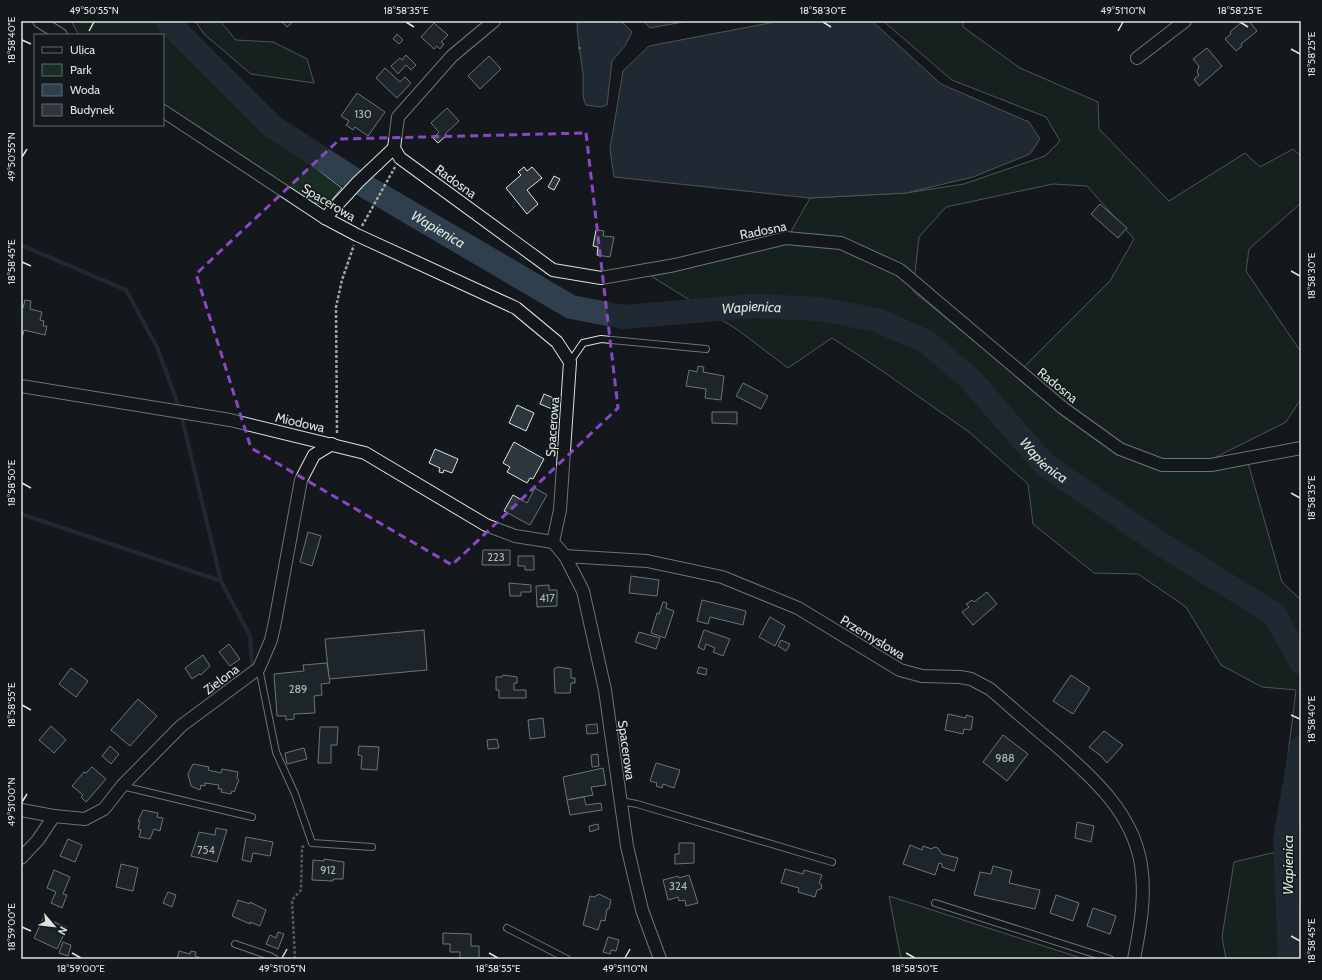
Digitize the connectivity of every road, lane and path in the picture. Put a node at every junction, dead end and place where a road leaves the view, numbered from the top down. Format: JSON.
{"nodes":[{"id":1,"x":39,"y":21,"type":"edge"},
{"id":2,"x":494,"y":21,"type":"edge"},
{"id":3,"x":1186,"y":21,"type":"edge"},
{"id":4,"x":59,"y":34,"type":"edge"},
{"id":5,"x":578,"y":48,"type":"dead end"},
{"id":6,"x":583,"y":48,"type":"dead end"},
{"id":7,"x":1137,"y":58,"type":"dead end"},
{"id":8,"x":164,"y":112,"type":"edge"},
{"id":9,"x":394,"y":148,"type":"junction"},
{"id":10,"x":389,"y":177,"type":"dead end"},
{"id":11,"x":325,"y":218,"type":"junction"},
{"id":12,"x":357,"y":235,"type":"junction"},
{"id":13,"x":706,"y":349,"type":"dead end"},
{"id":14,"x":570,"y":362,"type":"junction"},
{"id":15,"x":21,"y":386,"type":"edge"},
{"id":16,"x":332,"y":445,"type":"junction"},
{"id":17,"x":1301,"y":448,"type":"edge"},
{"id":18,"x":553,"y":542,"type":"junction"},
{"id":19,"x":565,"y":556,"type":"junction"},
{"id":20,"x":259,"y":668,"type":"junction"},
{"id":21,"x":122,"y":786,"type":"junction"},
{"id":22,"x":620,"y":801,"type":"junction"},
{"id":23,"x":21,"y":810,"type":"edge"},
{"id":24,"x":54,"y":816,"type":"junction"},
{"id":25,"x":252,"y":817,"type":"dead end"},
{"id":26,"x":312,"y":843,"type":"junction"},
{"id":27,"x":372,"y":847,"type":"dead end"},
{"id":28,"x":21,"y":858,"type":"edge"},
{"id":29,"x":832,"y":862,"type":"dead end"},
{"id":30,"x":935,"y":903,"type":"dead end"},
{"id":31,"x":507,"y":928,"type":"dead end"},
{"id":32,"x":235,"y":944,"type":"dead end"},
{"id":33,"x":274,"y":959,"type":"edge"},
{"id":34,"x":295,"y":959,"type":"edge"},
{"id":35,"x":567,"y":959,"type":"edge"},
{"id":36,"x":660,"y":959,"type":"edge"},
{"id":37,"x":1110,"y":959,"type":"edge"},
{"id":38,"x":1134,"y":959,"type":"edge"}],
"edges":[{"from":1,"to":4,"type":"street"},
{"from":2,"to":9,"type":"street"},
{"from":3,"to":7,"type":"street"},
{"from":5,"to":6,"type":"path"},
{"from":8,"to":11,"type":"street","name":"Spacerowa"},
{"from":9,"to":11,"type":"street"},
{"from":9,"to":17,"type":"street","name":"Radosna"},
{"from":10,"to":12,"type":"path"},
{"from":11,"to":12,"type":"street","name":"Spacerowa"},
{"from":12,"to":14,"type":"street","name":"Spacerowa"},
{"from":12,"to":16,"type":"path"},
{"from":13,"to":14,"type":"lane"},
{"from":14,"to":18,"type":"street","name":"Spacerowa"},
{"from":15,"to":16,"type":"street","name":"Miodowa"},
{"from":16,"to":18,"type":"street","name":"Miodowa"},
{"from":16,"to":20,"type":"street","name":"Zielona"},
{"from":18,"to":19,"type":"street","name":"Spacerowa"},
{"from":19,"to":22,"type":"street","name":"Spacerowa"},
{"from":19,"to":38,"type":"street","name":"Przemysłowa"},
{"from":20,"to":21,"type":"street","name":"Zielona"},
{"from":20,"to":26,"type":"lane"},
{"from":21,"to":24,"type":"street","name":"Zielona"},
{"from":21,"to":25,"type":"lane"},
{"from":22,"to":29,"type":"lane"},
{"from":22,"to":36,"type":"street","name":"Spacerowa"},
{"from":23,"to":24,"type":"street","name":"Zielona"},
{"from":24,"to":28,"type":"street"},
{"from":26,"to":27,"type":"lane"},
{"from":26,"to":34,"type":"path"},
{"from":30,"to":37,"type":"lane"},
{"from":31,"to":35,"type":"lane"},
{"from":32,"to":33,"type":"lane"}]}
